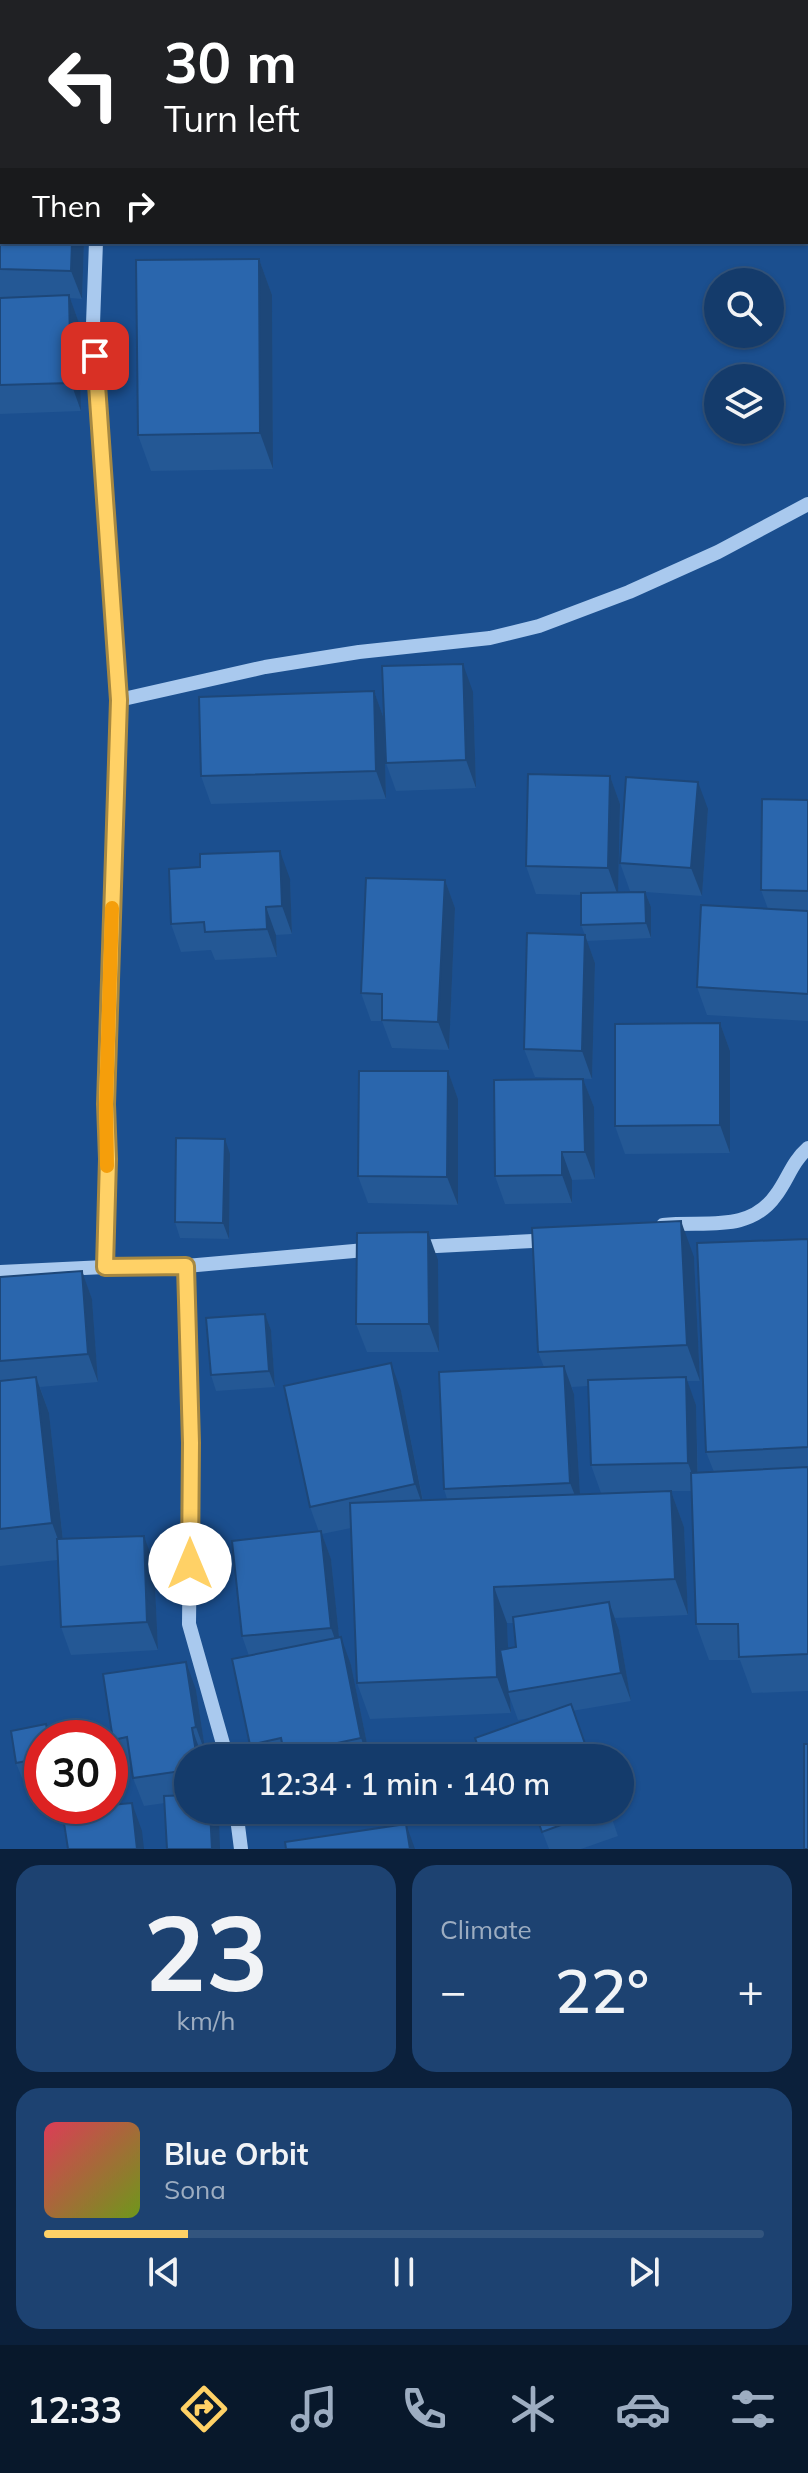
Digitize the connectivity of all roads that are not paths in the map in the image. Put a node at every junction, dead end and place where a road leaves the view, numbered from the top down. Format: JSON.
{"nodes":[{"id":1,"x":96,"y":244,"type":"edge"},
{"id":2,"x":808,"y":504,"type":"edge"},
{"id":3,"x":119,"y":700,"type":"junction"},
{"id":4,"x":808,"y":1148,"type":"edge"},
{"id":5,"x":645,"y":1227,"type":"edge"},
{"id":6,"x":560,"y":1238,"type":"edge"},
{"id":7,"x":186,"y":1266,"type":"junction"},
{"id":8,"x":105,"y":1267,"type":"junction"},
{"id":9,"x":0,"y":1272,"type":"edge"},
{"id":10,"x":223,"y":1744,"type":"edge"},
{"id":11,"x":238,"y":1824,"type":"edge"},
{"id":12,"x":241,"y":1849,"type":"edge"}],
"edges":[{"from":1,"to":3,"type":"street"},
{"from":2,"to":3,"type":"street"},
{"from":3,"to":8,"type":"street"},
{"from":4,"to":5,"type":"street"},
{"from":6,"to":7,"type":"street"},
{"from":7,"to":8,"type":"street"},
{"from":7,"to":10,"type":"street"},
{"from":8,"to":9,"type":"street"},
{"from":11,"to":12,"type":"street"}]}
